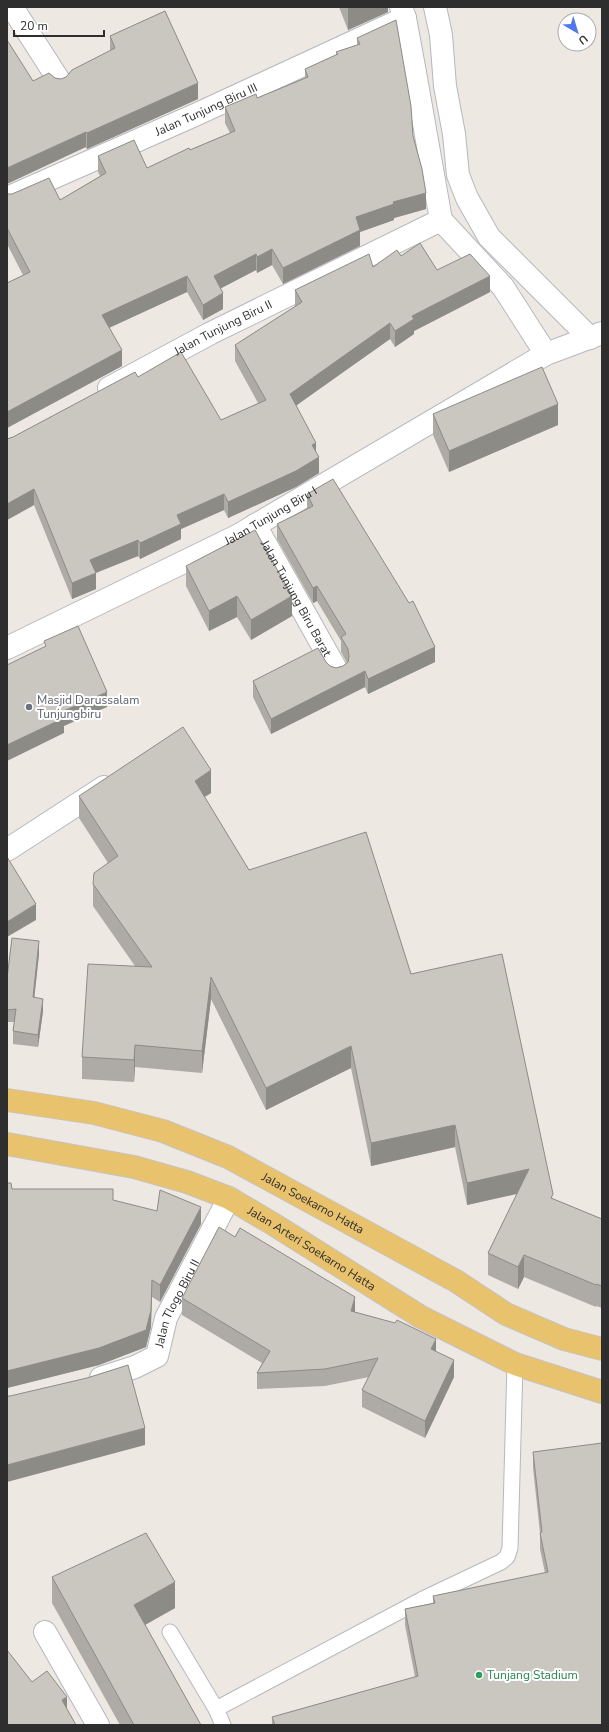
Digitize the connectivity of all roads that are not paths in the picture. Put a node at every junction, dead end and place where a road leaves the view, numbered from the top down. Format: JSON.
{"nodes":[{"id":1,"x":12,"y":7,"type":"edge"},
{"id":2,"x":435,"y":7,"type":"edge"},
{"id":3,"x":403,"y":13,"type":"edge"},
{"id":4,"x":60,"y":82,"type":"edge"},
{"id":5,"x":7,"y":198,"type":"edge"},
{"id":6,"x":441,"y":220,"type":"junction"},
{"id":7,"x":596,"y":335,"type":"edge"},
{"id":8,"x":546,"y":354,"type":"junction"},
{"id":9,"x":92,"y":397,"type":"edge"},
{"id":10,"x":255,"y":526,"type":"junction"},
{"id":11,"x":7,"y":648,"type":"edge"},
{"id":12,"x":336,"y":670,"type":"edge"},
{"id":13,"x":119,"y":777,"type":"edge"},
{"id":14,"x":7,"y":850,"type":"edge"},
{"id":15,"x":7,"y":1100,"type":"edge"},
{"id":16,"x":7,"y":1144,"type":"edge"},
{"id":17,"x":229,"y":1198,"type":"junction"},
{"id":18,"x":602,"y":1349,"type":"edge"},
{"id":19,"x":516,"y":1364,"type":"junction"},
{"id":20,"x":82,"y":1382,"type":"edge"},
{"id":21,"x":602,"y":1392,"type":"edge"},
{"id":22,"x":45,"y":1632,"type":"dead end"},
{"id":23,"x":170,"y":1632,"type":"dead end"},
{"id":24,"x":216,"y":1709,"type":"junction"},
{"id":25,"x":98,"y":1725,"type":"edge"},
{"id":26,"x":223,"y":1725,"type":"edge"}],
"edges":[{"from":1,"to":4,"type":"street"},
{"from":2,"to":7,"type":"street"},
{"from":3,"to":5,"type":"street","name":"Jalan Tunjung Biru III"},
{"from":3,"to":6,"type":"street"},
{"from":6,"to":8,"type":"street"},
{"from":6,"to":9,"type":"street","name":"Jalan Tunjung Biru II"},
{"from":7,"to":8,"type":"street","name":"Jalan Tunjung Biru I"},
{"from":8,"to":10,"type":"street","name":"Jalan Tunjung Biru I"},
{"from":10,"to":11,"type":"street","name":"Jalan Tunjung Biru I"},
{"from":10,"to":12,"type":"street","name":"Jalan Tunjung Biru Barat"},
{"from":13,"to":14,"type":"street"},
{"from":15,"to":18,"type":"main road","name":"Jalan Soekarno Hatta"},
{"from":16,"to":17,"type":"main road","name":"Jalan Arteri Soekarno Hatta"},
{"from":17,"to":19,"type":"main road","name":"Jalan Arteri Soekarno Hatta"},
{"from":17,"to":20,"type":"street","name":"Jalan Tlogo Biru II"},
{"from":19,"to":21,"type":"main road","name":"Jalan Arteri Soekarno Hatta"},
{"from":19,"to":24,"type":"lane"},
{"from":22,"to":25,"type":"street"},
{"from":23,"to":24,"type":"lane"},
{"from":24,"to":26,"type":"lane"}]}
